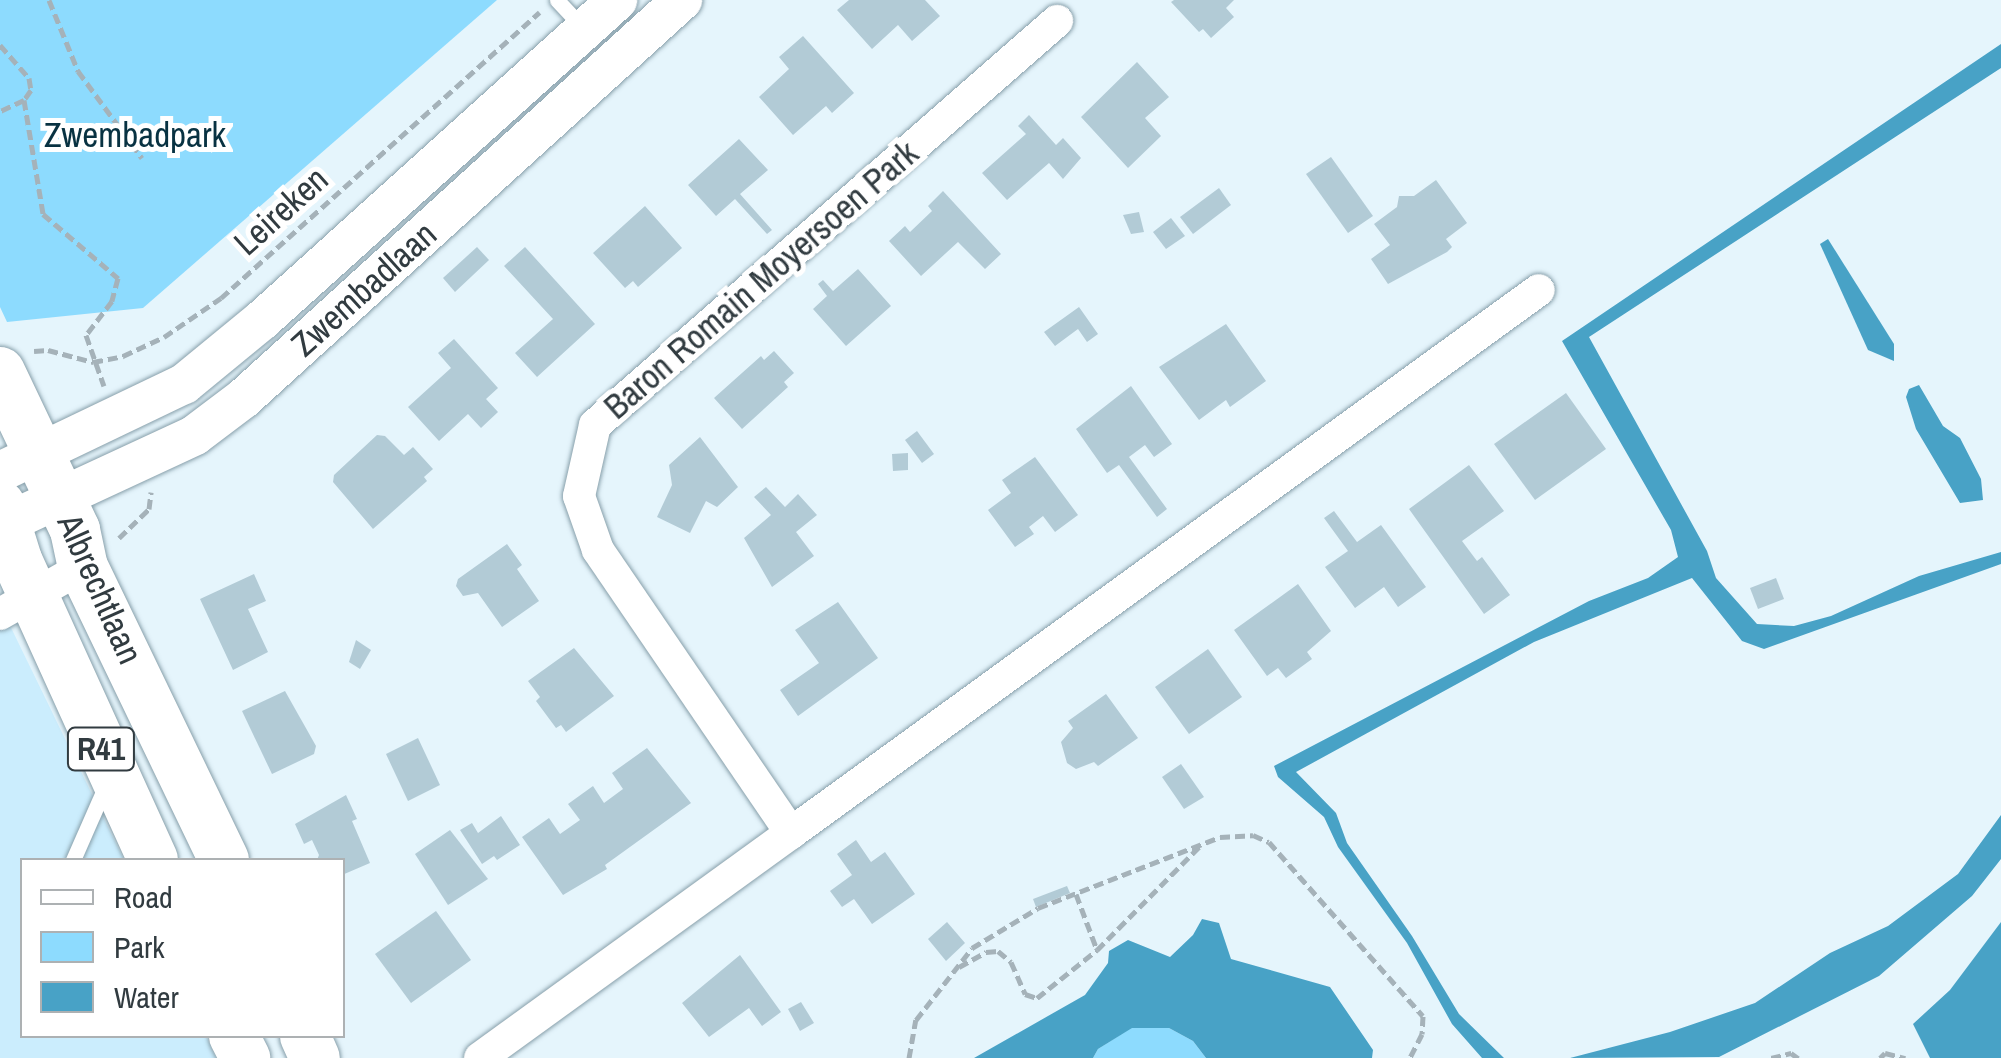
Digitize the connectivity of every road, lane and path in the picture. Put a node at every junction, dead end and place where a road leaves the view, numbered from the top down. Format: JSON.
{"nodes":[{"id":1,"x":49,"y":0,"type":"edge"},
{"id":2,"x":555,"y":0,"type":"edge"},
{"id":3,"x":617,"y":0,"type":"edge"},
{"id":4,"x":682,"y":0,"type":"edge"},
{"id":5,"x":1057,"y":21,"type":"dead end"},
{"id":6,"x":584,"y":29,"type":"junction"},
{"id":7,"x":0,"y":44,"type":"edge"},
{"id":8,"x":24,"y":100,"type":"junction"},
{"id":9,"x":0,"y":111,"type":"edge"},
{"id":10,"x":142,"y":158,"type":"dead end"},
{"id":11,"x":461,"y":202,"type":"junction"},
{"id":12,"x":1539,"y":290,"type":"dead end"},
{"id":13,"x":262,"y":320,"type":"junction"},
{"id":14,"x":294,"y":352,"type":"junction"},
{"id":15,"x":12,"y":362,"type":"edge"},
{"id":16,"x":93,"y":362,"type":"junction"},
{"id":17,"x":20,"y":463,"type":"edge"},
{"id":18,"x":61,"y":499,"type":"junction"},
{"id":19,"x":4,"y":513,"type":"edge"},
{"id":20,"x":83,"y":568,"type":"junction"},
{"id":21,"x":17,"y":605,"type":"edge"},
{"id":22,"x":112,"y":773,"type":"junction"},
{"id":23,"x":791,"y":833,"type":"junction"},
{"id":24,"x":1204,"y":843,"type":"junction"},
{"id":25,"x":74,"y":858,"type":"edge"},
{"id":26,"x":151,"y":858,"type":"edge"},
{"id":27,"x":223,"y":858,"type":"edge"},
{"id":28,"x":1076,"y":894,"type":"junction"},
{"id":29,"x":1097,"y":950,"type":"junction"},
{"id":30,"x":956,"y":968,"type":"junction"},
{"id":31,"x":480,"y":1058,"type":"edge"},
{"id":32,"x":909,"y":1058,"type":"edge"},
{"id":33,"x":1410,"y":1058,"type":"edge"},
{"id":34,"x":1772,"y":1058,"type":"edge"},
{"id":35,"x":1798,"y":1058,"type":"edge"},
{"id":36,"x":1880,"y":1058,"type":"edge"},
{"id":37,"x":1906,"y":1058,"type":"edge"}],
"edges":[{"from":1,"to":10,"type":"path"},
{"from":2,"to":6,"type":"lane"},
{"from":2,"to":16,"type":"path","name":"Leireken"},
{"from":3,"to":6,"type":"street","name":"Zwembadlaan"},
{"from":4,"to":11,"type":"street","name":"Zwembadlaan"},
{"from":5,"to":23,"type":"street","name":"Baron Romain Moyersoen Park"},
{"from":6,"to":11,"type":"street"},
{"from":6,"to":13,"type":"street","name":"Zwembadlaan"},
{"from":7,"to":8,"type":"path"},
{"from":8,"to":9,"type":"path"},
{"from":8,"to":16,"type":"path"},
{"from":11,"to":14,"type":"street","name":"Zwembadlaan"},
{"from":12,"to":23,"type":"street"},
{"from":13,"to":14,"type":"street"},
{"from":13,"to":17,"type":"street","name":"Zwembadlaan"},
{"from":14,"to":18,"type":"street","name":"Zwembadlaan"},
{"from":15,"to":16,"type":"path","name":"Leireken"},
{"from":15,"to":17,"type":"main road","name":"Albrechtlaan","number":"R41"},
{"from":17,"to":18,"type":"main road","name":"Albrechtlaan","number":"R41"},
{"from":18,"to":19,"type":"street","name":"Zwembadlaan"},
{"from":18,"to":20,"type":"main road","name":"Albrechtlaan","number":"R41"},
{"from":19,"to":21,"type":"main road","name":"Albrechtlaan","number":"R41"},
{"from":20,"to":21,"type":"street"},
{"from":20,"to":27,"type":"main road","name":"Albrechtlaan","number":"R41"},
{"from":21,"to":22,"type":"main road","name":"Albrechtlaan","number":"R41"},
{"from":22,"to":25,"type":"lane"},
{"from":22,"to":26,"type":"main road","name":"Albrechtlaan","number":"R41"},
{"from":23,"to":31,"type":"street"},
{"from":24,"to":28,"type":"path"},
{"from":24,"to":29,"type":"path"},
{"from":24,"to":33,"type":"path"},
{"from":28,"to":29,"type":"path"},
{"from":28,"to":30,"type":"path"},
{"from":29,"to":30,"type":"path"},
{"from":30,"to":32,"type":"path"},
{"from":34,"to":35,"type":"path"},
{"from":36,"to":37,"type":"path"}]}
